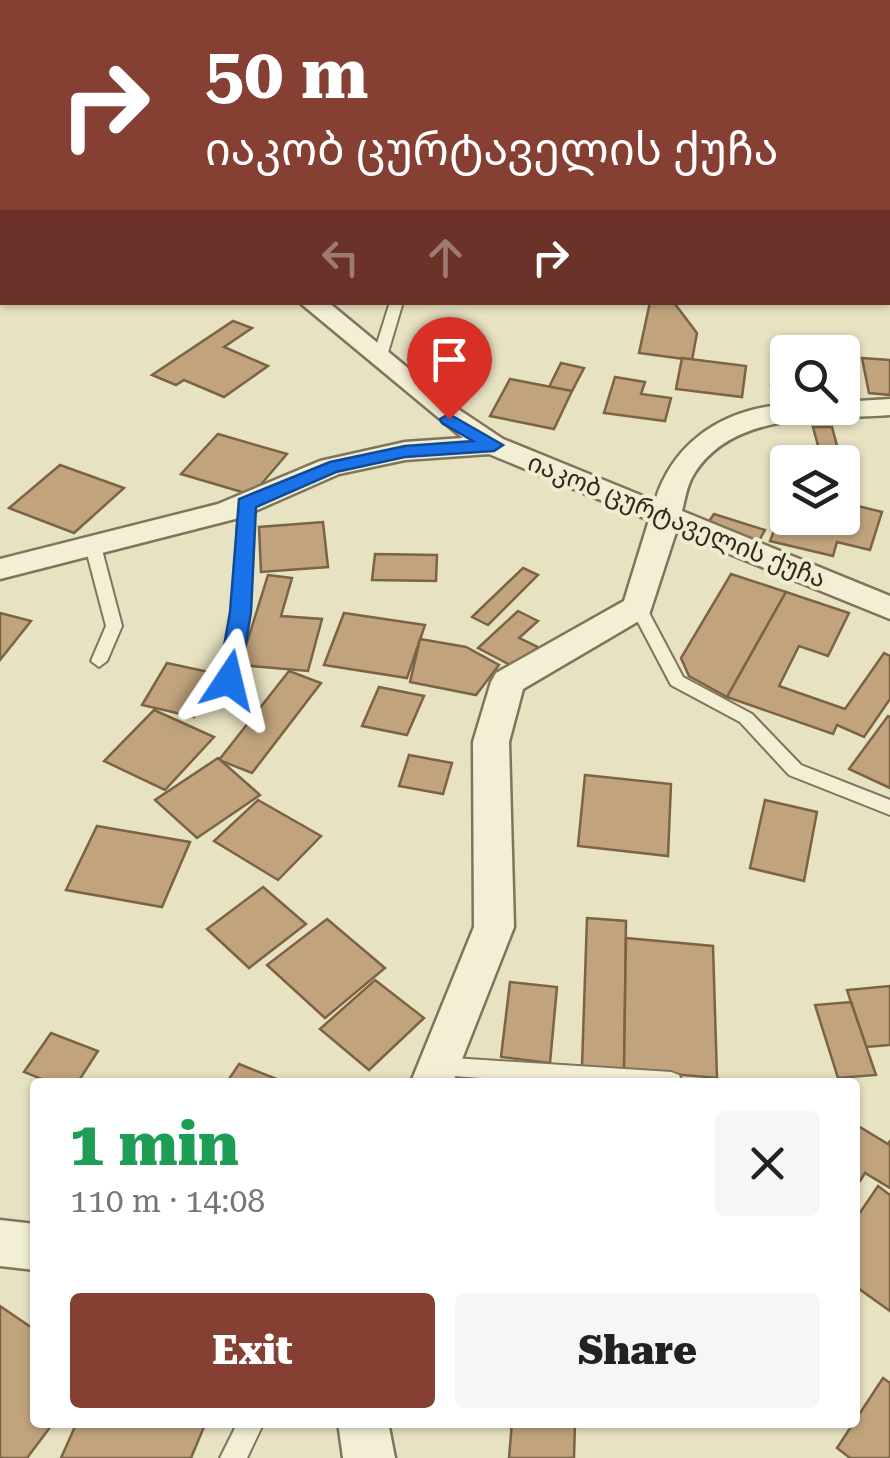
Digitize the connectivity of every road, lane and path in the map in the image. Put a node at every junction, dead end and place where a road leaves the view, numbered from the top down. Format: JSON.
{"nodes":[{"id":1,"x":315,"y":305,"type":"edge"},
{"id":2,"x":397,"y":305,"type":"edge"},
{"id":3,"x":380,"y":356,"type":"junction"},
{"id":4,"x":890,"y":407,"type":"edge"},
{"id":5,"x":494,"y":445,"type":"junction"},
{"id":6,"x":246,"y":504,"type":"junction"},
{"id":7,"x":668,"y":516,"type":"junction"},
{"id":8,"x":93,"y":546,"type":"junction"},
{"id":9,"x":0,"y":569,"type":"edge"},
{"id":10,"x":638,"y":608,"type":"junction"},
{"id":11,"x":890,"y":608,"type":"edge"},
{"id":12,"x":100,"y":662,"type":"dead end"},
{"id":13,"x":229,"y":680,"type":"dead end"},
{"id":14,"x":890,"y":808,"type":"edge"},
{"id":15,"x":435,"y":1074,"type":"edge"},
{"id":16,"x":553,"y":1078,"type":"edge"},
{"id":17,"x":0,"y":1243,"type":"edge"},
{"id":18,"x":30,"y":1246,"type":"edge"},
{"id":19,"x":249,"y":1428,"type":"edge"},
{"id":20,"x":364,"y":1428,"type":"edge"},
{"id":21,"x":233,"y":1458,"type":"edge"},
{"id":22,"x":369,"y":1458,"type":"edge"}],
"edges":[{"from":1,"to":3,"type":"street"},
{"from":2,"to":3,"type":"lane"},
{"from":3,"to":5,"type":"street"},
{"from":4,"to":7,"type":"street"},
{"from":5,"to":6,"type":"street","name":"იაკობ ცურტაველის ქუჩა"},
{"from":5,"to":7,"type":"street","name":"იაკობ ცურტაველის ქუჩა"},
{"from":6,"to":8,"type":"street","name":"იაკობ ცურტაველის ქუჩა"},
{"from":6,"to":13,"type":"lane"},
{"from":7,"to":10,"type":"street"},
{"from":7,"to":11,"type":"street","name":"იაკობ ცურტაველის ქუჩა"},
{"from":8,"to":9,"type":"street","name":"იაკობ ცურტაველის ქუჩა"},
{"from":8,"to":12,"type":"lane"},
{"from":10,"to":14,"type":"lane"},
{"from":10,"to":15,"type":"street"},
{"from":15,"to":16,"type":"lane"},
{"from":17,"to":18,"type":"street"},
{"from":19,"to":21,"type":"lane"},
{"from":20,"to":22,"type":"street"}]}
